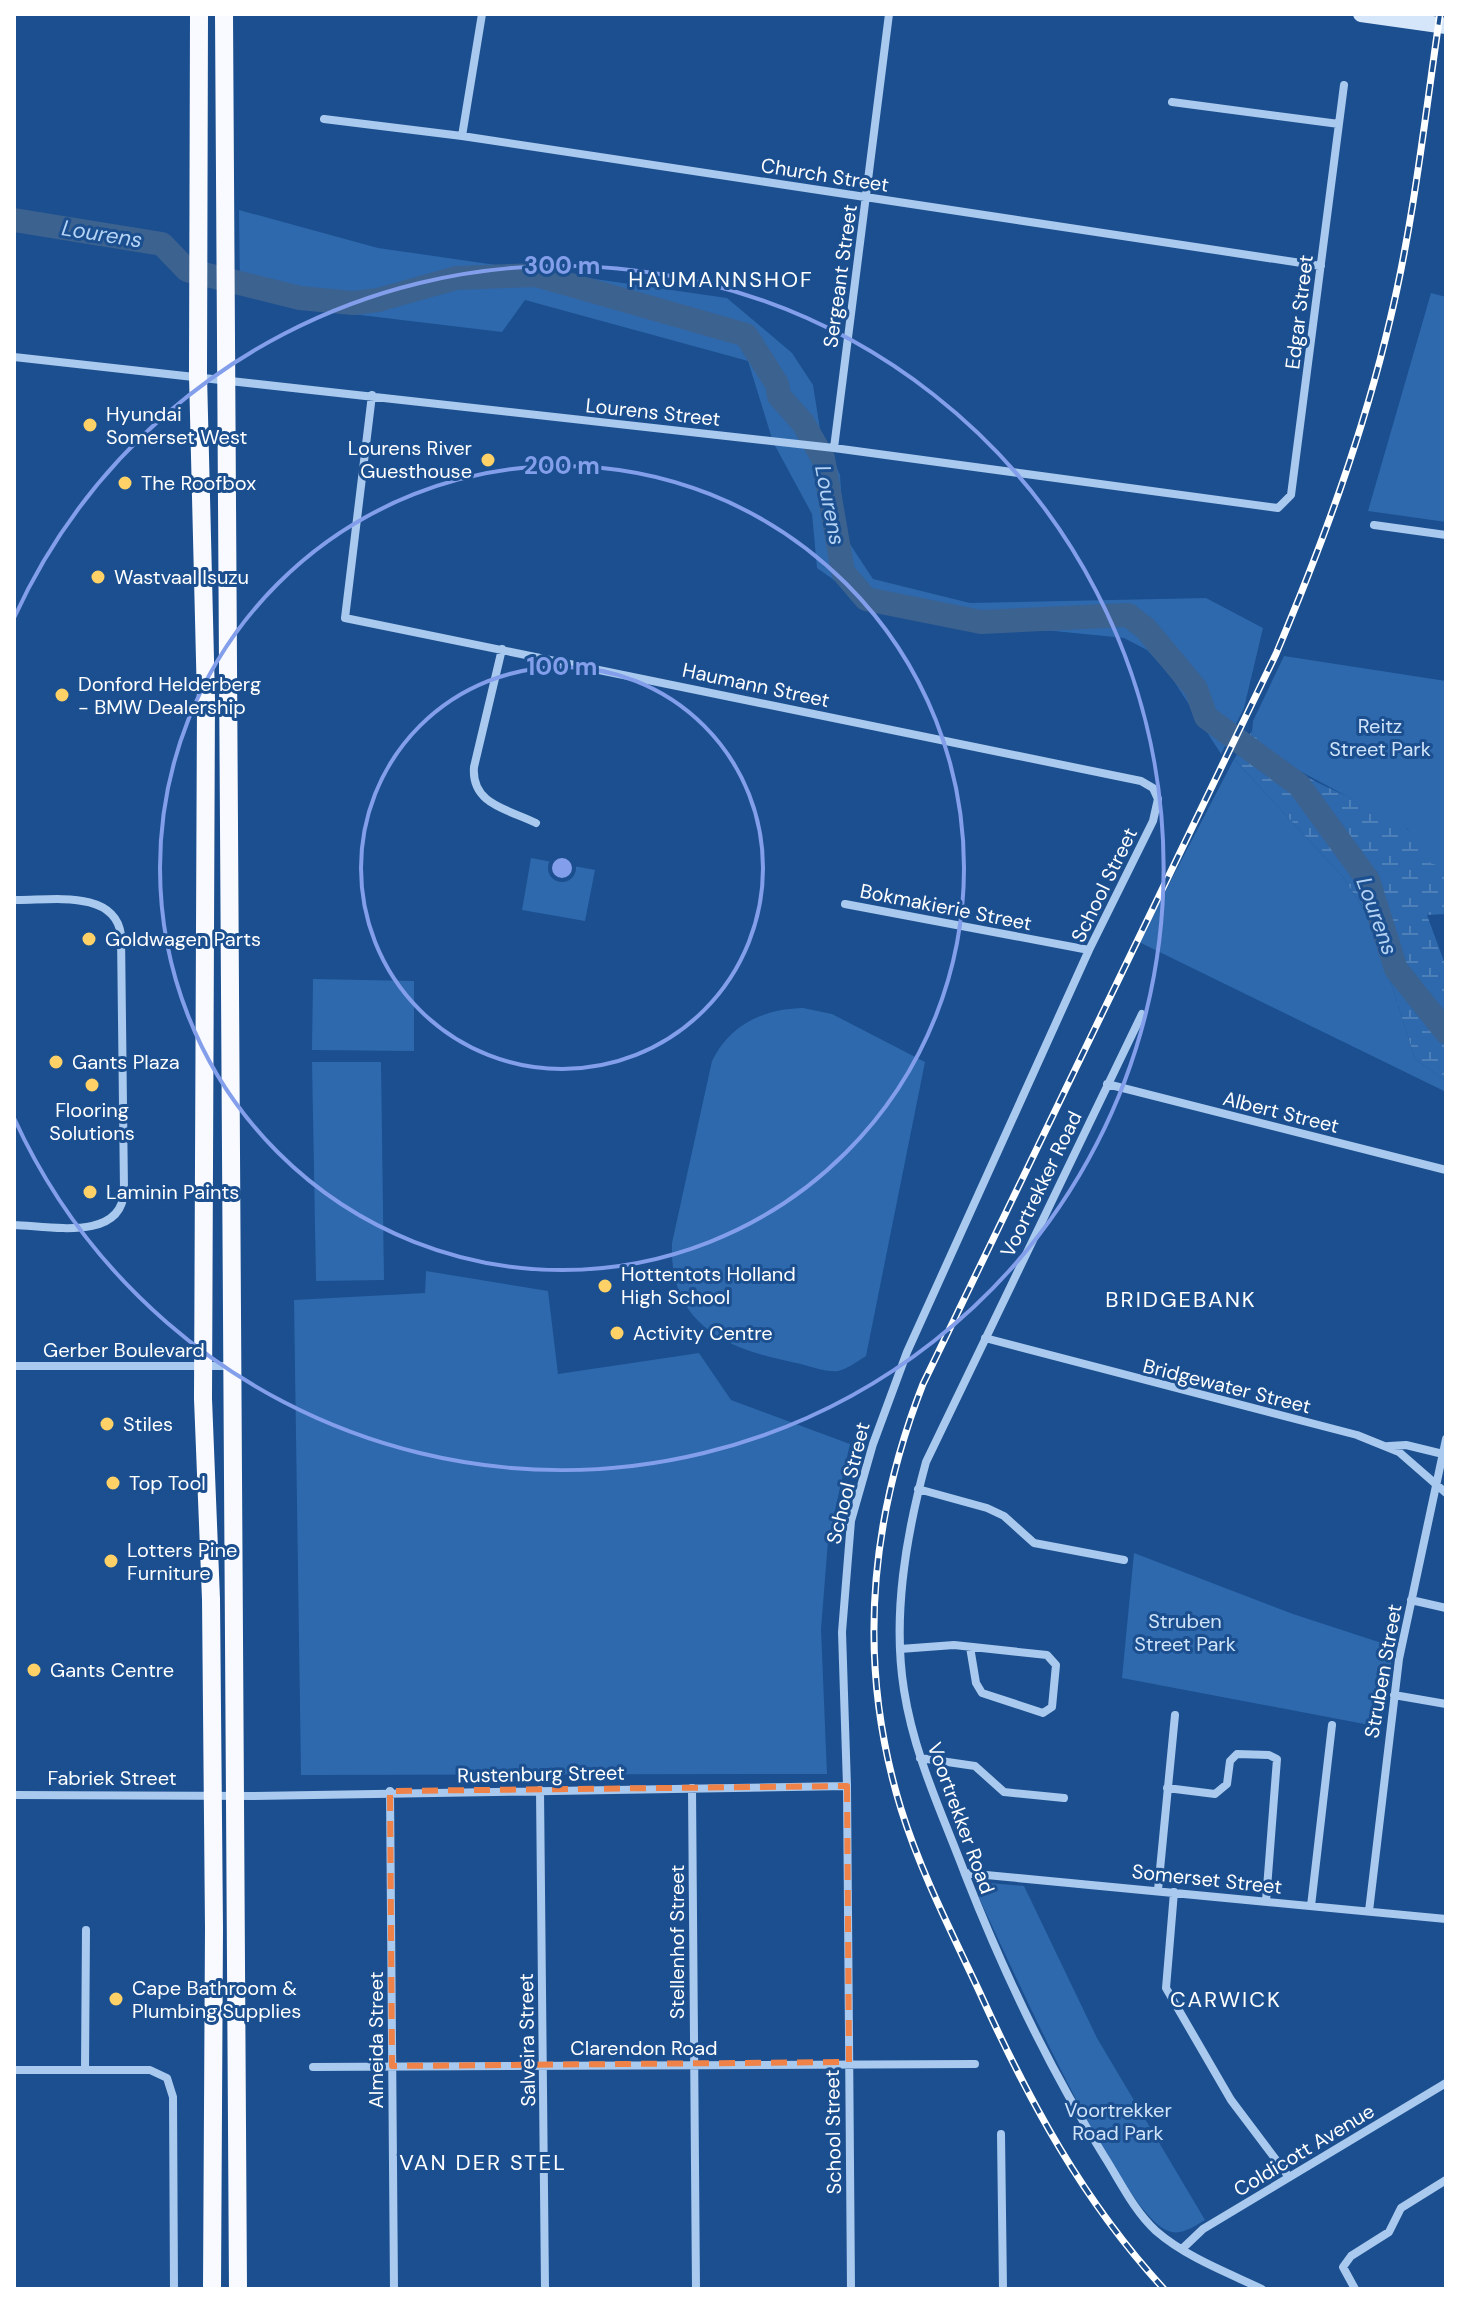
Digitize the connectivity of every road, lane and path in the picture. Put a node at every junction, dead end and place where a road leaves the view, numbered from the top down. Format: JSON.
{"nodes":[{"id":1,"x":199,"y":14,"type":"edge"},
{"id":2,"x":224,"y":14,"type":"edge"},
{"id":3,"x":482,"y":14,"type":"edge"},
{"id":4,"x":889,"y":14,"type":"edge"},
{"id":5,"x":1361,"y":14,"type":"edge"},
{"id":6,"x":1446,"y":26,"type":"edge"},
{"id":7,"x":1344,"y":85,"type":"dead end"},
{"id":8,"x":1172,"y":102,"type":"dead end"},
{"id":9,"x":324,"y":119,"type":"dead end"},
{"id":10,"x":1339,"y":124,"type":"junction"},
{"id":11,"x":462,"y":136,"type":"junction"},
{"id":12,"x":867,"y":198,"type":"junction"},
{"id":13,"x":1321,"y":266,"type":"junction"},
{"id":14,"x":14,"y":357,"type":"edge"},
{"id":15,"x":198,"y":375,"type":"junction"},
{"id":16,"x":228,"y":378,"type":"junction"},
{"id":17,"x":372,"y":395,"type":"junction"},
{"id":18,"x":834,"y":448,"type":"junction"},
{"id":19,"x":1286,"y":504,"type":"joint"},
{"id":20,"x":1374,"y":525,"type":"dead end"},
{"id":21,"x":1446,"y":535,"type":"edge"},
{"id":22,"x":502,"y":649,"type":"junction"},
{"id":23,"x":1156,"y":793,"type":"joint"},
{"id":24,"x":536,"y":823,"type":"dead end"},
{"id":25,"x":14,"y":900,"type":"edge"},
{"id":26,"x":845,"y":904,"type":"dead end"},
{"id":27,"x":1089,"y":950,"type":"junction"},
{"id":28,"x":1142,"y":1014,"type":"dead end"},
{"id":29,"x":1107,"y":1084,"type":"junction"},
{"id":30,"x":1446,"y":1170,"type":"edge"},
{"id":31,"x":14,"y":1225,"type":"edge"},
{"id":32,"x":985,"y":1338,"type":"junction"},
{"id":33,"x":14,"y":1366,"type":"edge"},
{"id":34,"x":233,"y":1366,"type":"junction"},
{"id":35,"x":205,"y":1367,"type":"junction"},
{"id":36,"x":1446,"y":1439,"type":"edge"},
{"id":37,"x":1388,"y":1446,"type":"junction"},
{"id":38,"x":1443,"y":1454,"type":"junction"},
{"id":39,"x":1436,"y":1486,"type":"junction"},
{"id":40,"x":918,"y":1489,"type":"junction"},
{"id":41,"x":1446,"y":1493,"type":"edge"},
{"id":42,"x":1124,"y":1560,"type":"dead end"},
{"id":43,"x":1411,"y":1600,"type":"junction"},
{"id":44,"x":1446,"y":1608,"type":"edge"},
{"id":45,"x":970,"y":1647,"type":"junction"},
{"id":46,"x":900,"y":1649,"type":"junction"},
{"id":47,"x":1394,"y":1695,"type":"junction"},
{"id":48,"x":1446,"y":1704,"type":"edge"},
{"id":49,"x":1175,"y":1715,"type":"dead end"},
{"id":50,"x":1332,"y":1725,"type":"dead end"},
{"id":51,"x":920,"y":1758,"type":"junction"},
{"id":52,"x":847,"y":1786,"type":"junction"},
{"id":53,"x":692,"y":1788,"type":"junction"},
{"id":54,"x":1167,"y":1788,"type":"junction"},
{"id":55,"x":540,"y":1790,"type":"junction"},
{"id":56,"x":390,"y":1791,"type":"junction"},
{"id":57,"x":211,"y":1794,"type":"junction"},
{"id":58,"x":14,"y":1795,"type":"edge"},
{"id":59,"x":236,"y":1795,"type":"junction"},
{"id":60,"x":1064,"y":1798,"type":"dead end"},
{"id":61,"x":965,"y":1873,"type":"junction"},
{"id":62,"x":1158,"y":1890,"type":"junction"},
{"id":63,"x":1174,"y":1892,"type":"junction"},
{"id":64,"x":1266,"y":1901,"type":"junction"},
{"id":65,"x":1311,"y":1906,"type":"junction"},
{"id":66,"x":1369,"y":1911,"type":"junction"},
{"id":67,"x":1446,"y":1919,"type":"edge"},
{"id":68,"x":86,"y":1930,"type":"dead end"},
{"id":69,"x":849,"y":2062,"type":"junction"},
{"id":70,"x":694,"y":2064,"type":"junction"},
{"id":71,"x":975,"y":2064,"type":"dead end"},
{"id":72,"x":543,"y":2065,"type":"junction"},
{"id":73,"x":392,"y":2066,"type":"junction"},
{"id":74,"x":313,"y":2067,"type":"dead end"},
{"id":75,"x":14,"y":2070,"type":"edge"},
{"id":76,"x":85,"y":2070,"type":"junction"},
{"id":77,"x":1446,"y":2083,"type":"edge"},
{"id":78,"x":1001,"y":2134,"type":"dead end"},
{"id":79,"x":1289,"y":2177,"type":"junction"},
{"id":80,"x":1446,"y":2180,"type":"edge"},
{"id":81,"x":1182,"y":2249,"type":"junction"},
{"id":82,"x":174,"y":2289,"type":"edge"},
{"id":83,"x":212,"y":2289,"type":"edge"},
{"id":84,"x":238,"y":2289,"type":"edge"},
{"id":85,"x":394,"y":2289,"type":"edge"},
{"id":86,"x":545,"y":2289,"type":"edge"},
{"id":87,"x":696,"y":2289,"type":"edge"},
{"id":88,"x":851,"y":2289,"type":"edge"},
{"id":89,"x":1003,"y":2289,"type":"edge"},
{"id":90,"x":1262,"y":2289,"type":"edge"},
{"id":91,"x":1355,"y":2289,"type":"edge"}],
"edges":[{"from":1,"to":15,"type":"highway"},
{"from":2,"to":16,"type":"highway"},
{"from":3,"to":11,"type":"street"},
{"from":4,"to":12,"type":"street","name":"Sergeant Street"},
{"from":5,"to":6,"type":"main road"},
{"from":7,"to":10,"type":"street","name":"Edgar Street"},
{"from":8,"to":10,"type":"street"},
{"from":9,"to":11,"type":"street","name":"Church Street"},
{"from":10,"to":13,"type":"street","name":"Edgar Street"},
{"from":11,"to":12,"type":"street","name":"Church Street"},
{"from":12,"to":13,"type":"street","name":"Church Street"},
{"from":12,"to":18,"type":"street","name":"Sergeant Street"},
{"from":13,"to":19,"type":"street","name":"Edgar Street"},
{"from":14,"to":15,"type":"street","name":"Lourens Street"},
{"from":15,"to":16,"type":"street","name":"Lourens Street"},
{"from":15,"to":35,"type":"highway"},
{"from":16,"to":17,"type":"street","name":"Lourens Street"},
{"from":16,"to":34,"type":"highway"},
{"from":17,"to":18,"type":"street","name":"Lourens Street"},
{"from":17,"to":22,"type":"street","name":"Haumann Street"},
{"from":18,"to":19,"type":"street","name":"Lourens Street"},
{"from":20,"to":21,"type":"street"},
{"from":22,"to":23,"type":"street","name":"Haumann Street"},
{"from":22,"to":24,"type":"street"},
{"from":23,"to":27,"type":"street","name":"School Street"},
{"from":25,"to":31,"type":"street"},
{"from":26,"to":27,"type":"street","name":"Bokmakierie Street"},
{"from":27,"to":52,"type":"street","name":"School Street"},
{"from":28,"to":29,"type":"street","name":"Voortrekker Road"},
{"from":29,"to":30,"type":"street","name":"Albert Street"},
{"from":29,"to":32,"type":"street","name":"Voortrekker Road"},
{"from":32,"to":37,"type":"street","name":"Bridgewater Street"},
{"from":32,"to":40,"type":"street","name":"Voortrekker Road"},
{"from":33,"to":35,"type":"street","name":"Gerber Boulevard"},
{"from":34,"to":35,"type":"street","name":"Gerber Boulevard"},
{"from":34,"to":59,"type":"highway"},
{"from":35,"to":57,"type":"highway"},
{"from":36,"to":38,"type":"street","name":"Struben Street"},
{"from":37,"to":38,"type":"street"},
{"from":37,"to":39,"type":"street","name":"Bridgewater Street"},
{"from":38,"to":39,"type":"street","name":"Struben Street"},
{"from":39,"to":41,"type":"street","name":"Bridgewater Street"},
{"from":39,"to":43,"type":"street","name":"Struben Street"},
{"from":40,"to":42,"type":"street"},
{"from":40,"to":46,"type":"street","name":"Voortrekker Road"},
{"from":43,"to":44,"type":"street"},
{"from":43,"to":47,"type":"street","name":"Struben Street"},
{"from":45,"to":45,"type":"street"},
{"from":45,"to":46,"type":"street"},
{"from":46,"to":51,"type":"street","name":"Voortrekker Road"},
{"from":47,"to":48,"type":"street"},
{"from":47,"to":66,"type":"street","name":"Struben Street"},
{"from":49,"to":54,"type":"street"},
{"from":50,"to":65,"type":"street"},
{"from":51,"to":60,"type":"street"},
{"from":51,"to":61,"type":"street","name":"Voortrekker Road"},
{"from":52,"to":53,"type":"street","name":"Rustenburg Street"},
{"from":52,"to":69,"type":"street","name":"School Street"},
{"from":53,"to":55,"type":"street","name":"Rustenburg Street"},
{"from":53,"to":70,"type":"street","name":"Stellenhof Street"},
{"from":54,"to":62,"type":"street"},
{"from":54,"to":64,"type":"street"},
{"from":55,"to":56,"type":"street","name":"Rustenburg Street"},
{"from":55,"to":72,"type":"street","name":"Salveira Street"},
{"from":56,"to":59,"type":"street","name":"Rustenburg Street"},
{"from":56,"to":73,"type":"street","name":"Almeida Street"},
{"from":57,"to":58,"type":"street","name":"Fabriek Street"},
{"from":57,"to":59,"type":"street","name":"Fabriek Street"},
{"from":57,"to":83,"type":"highway"},
{"from":59,"to":84,"type":"highway"},
{"from":61,"to":62,"type":"street","name":"Somerset Street"},
{"from":61,"to":81,"type":"street","name":"Voortrekker Road"},
{"from":62,"to":63,"type":"street","name":"Somerset Street"},
{"from":63,"to":64,"type":"street","name":"Somerset Street"},
{"from":63,"to":79,"type":"street"},
{"from":64,"to":65,"type":"street","name":"Somerset Street"},
{"from":65,"to":66,"type":"street","name":"Somerset Street"},
{"from":66,"to":67,"type":"street","name":"Somerset Street"},
{"from":68,"to":76,"type":"street"},
{"from":69,"to":70,"type":"street","name":"Clarendon Road"},
{"from":69,"to":71,"type":"street","name":"Clarendon Road"},
{"from":69,"to":88,"type":"street","name":"School Street"},
{"from":70,"to":72,"type":"street","name":"Clarendon Road"},
{"from":70,"to":87,"type":"street","name":"Stellenhof Street"},
{"from":72,"to":73,"type":"street","name":"Clarendon Road"},
{"from":72,"to":86,"type":"street","name":"Salveira Street"},
{"from":73,"to":74,"type":"street","name":"Clarendon Road"},
{"from":73,"to":85,"type":"street","name":"Almeida Street"},
{"from":75,"to":76,"type":"street"},
{"from":76,"to":82,"type":"street"},
{"from":77,"to":79,"type":"street","name":"Coldicott Avenue"},
{"from":78,"to":89,"type":"street"},
{"from":79,"to":81,"type":"street","name":"Coldicott Avenue"},
{"from":80,"to":91,"type":"street"},
{"from":81,"to":90,"type":"street","name":"Voortrekker Road"}]}
